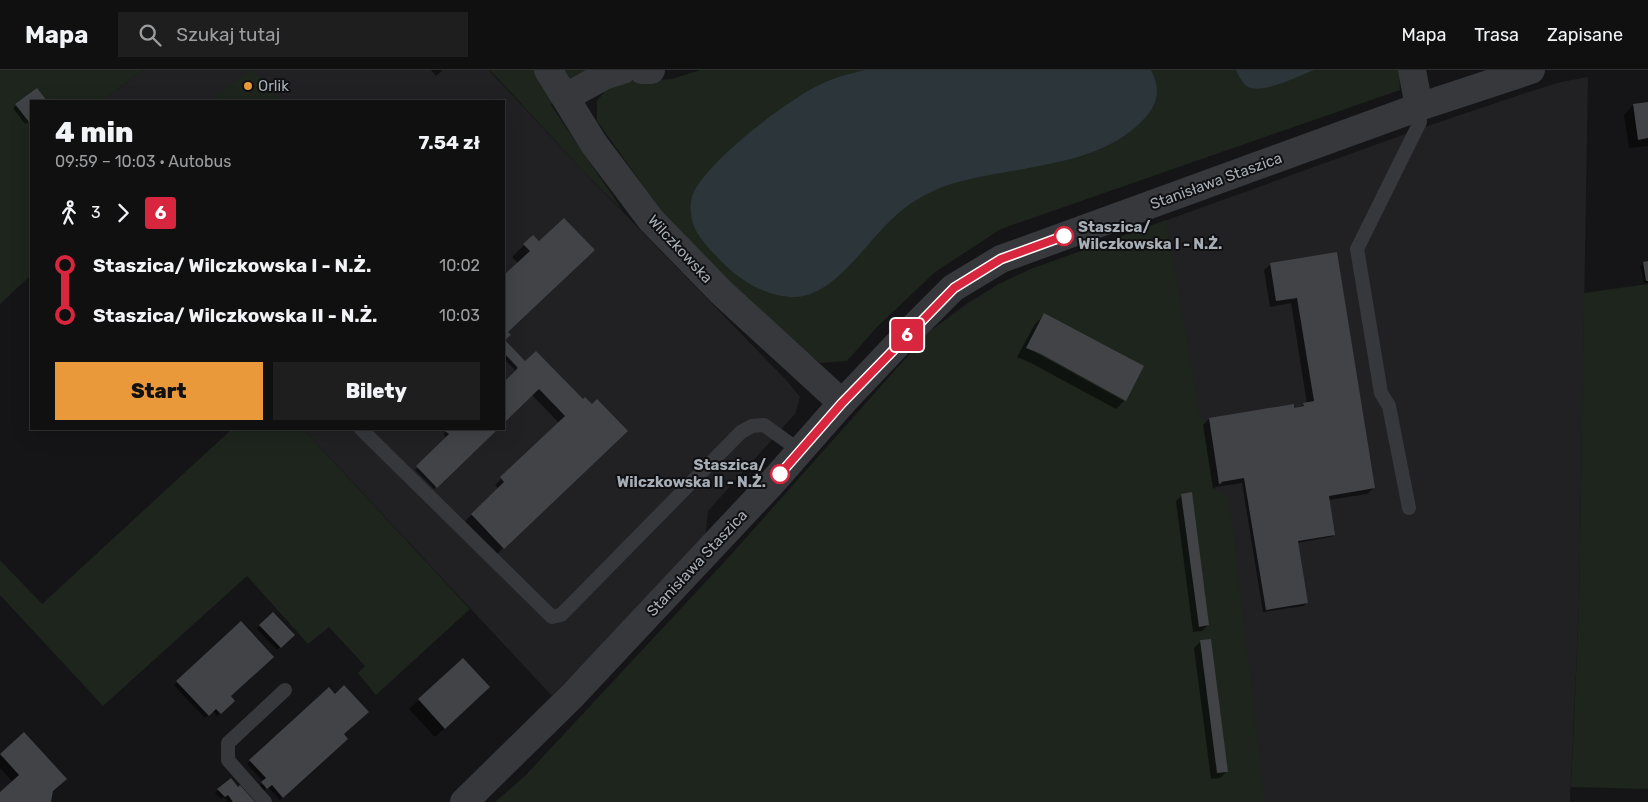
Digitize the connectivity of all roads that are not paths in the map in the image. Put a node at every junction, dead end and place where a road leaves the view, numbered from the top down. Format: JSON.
{"nodes":[{"id":1,"x":548,"y":70,"type":"edge"},
{"id":2,"x":624,"y":70,"type":"edge"},
{"id":3,"x":642,"y":70,"type":"edge"},
{"id":4,"x":651,"y":70,"type":"edge"},
{"id":5,"x":1412,"y":70,"type":"edge"},
{"id":6,"x":1530,"y":70,"type":"edge"},
{"id":7,"x":566,"y":97,"type":"junction"},
{"id":8,"x":1419,"y":107,"type":"junction"},
{"id":9,"x":842,"y":403,"type":"junction"},
{"id":10,"x":362,"y":430,"type":"edge"},
{"id":11,"x":800,"y":451,"type":"junction"},
{"id":12,"x":1409,"y":508,"type":"dead end"},
{"id":13,"x":285,"y":690,"type":"dead end"},
{"id":14,"x":265,"y":802,"type":"edge"},
{"id":15,"x":464,"y":802,"type":"edge"}],
"edges":[{"from":1,"to":7,"type":"street","name":"Wilczkowska"},
{"from":2,"to":7,"type":"street"},
{"from":3,"to":4,"type":"street"},
{"from":5,"to":8,"type":"street"},
{"from":6,"to":8,"type":"street","name":"Stanisława Staszica"},
{"from":7,"to":9,"type":"street","name":"Wilczkowska"},
{"from":8,"to":9,"type":"street","name":"Stanisława Staszica"},
{"from":8,"to":12,"type":"lane"},
{"from":9,"to":11,"type":"street","name":"Stanisława Staszica"},
{"from":10,"to":11,"type":"lane"},
{"from":11,"to":15,"type":"street","name":"Stanisława Staszica"},
{"from":13,"to":14,"type":"lane"}]}
